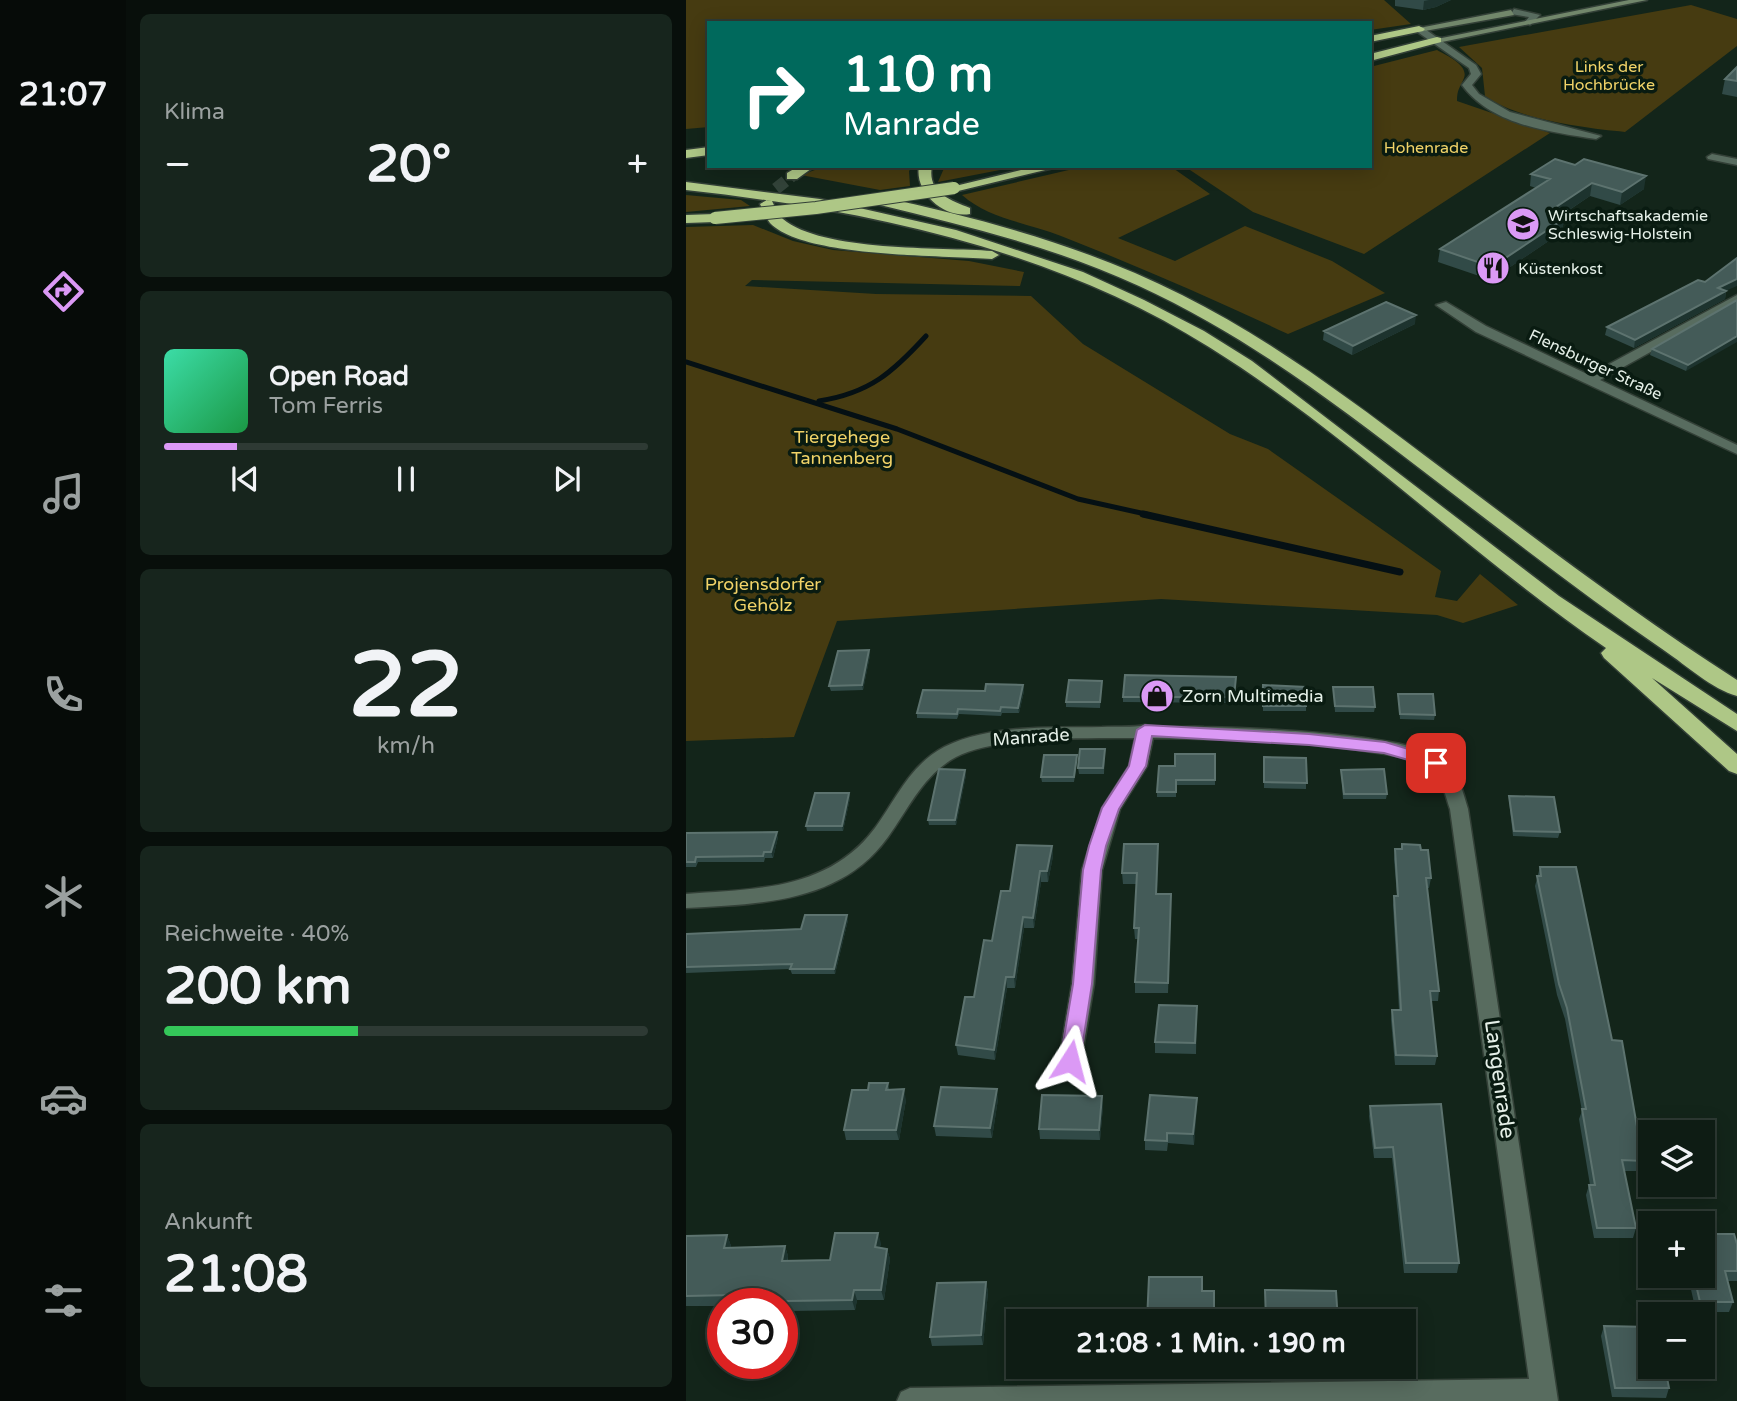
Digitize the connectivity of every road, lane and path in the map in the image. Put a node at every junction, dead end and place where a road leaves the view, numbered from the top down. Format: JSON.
{"nodes":[{"id":1,"x":1643,"y":0,"type":"edge"},
{"id":2,"x":1540,"y":7,"type":"dead end"},
{"id":3,"x":1514,"y":12,"type":"junction"},
{"id":4,"x":1530,"y":22,"type":"junction"},
{"id":5,"x":1419,"y":29,"type":"junction"},
{"id":6,"x":1372,"y":38,"type":"edge"},
{"id":7,"x":1437,"y":40,"type":"junction"},
{"id":8,"x":1372,"y":57,"type":"edge"},
{"id":9,"x":1596,"y":136,"type":"dead end"},
{"id":10,"x":707,"y":151,"type":"edge"},
{"id":11,"x":686,"y":154,"type":"edge"},
{"id":12,"x":1712,"y":157,"type":"dead end"},
{"id":13,"x":1737,"y":163,"type":"edge"},
{"id":14,"x":806,"y":168,"type":"edge"},
{"id":15,"x":926,"y":168,"type":"edge"},
{"id":16,"x":1047,"y":168,"type":"edge"},
{"id":17,"x":686,"y":174,"type":"edge"},
{"id":18,"x":792,"y":176,"type":"tunnel mouth"},
{"id":19,"x":686,"y":186,"type":"edge"},
{"id":20,"x":767,"y":204,"type":"dead end"},
{"id":21,"x":686,"y":219,"type":"edge"},
{"id":22,"x":1027,"y":238,"type":"junction"},
{"id":23,"x":1113,"y":290,"type":"junction"},
{"id":24,"x":1737,"y":299,"type":"edge"},
{"id":25,"x":1442,"y":305,"type":"dead end"},
{"id":26,"x":1590,"y":380,"type":"junction"},
{"id":27,"x":1737,"y":450,"type":"edge"},
{"id":28,"x":1581,"y":621,"type":"junction"},
{"id":29,"x":1737,"y":689,"type":"edge"},
{"id":30,"x":1737,"y":724,"type":"edge"},
{"id":31,"x":1145,"y":730,"type":"junction"},
{"id":32,"x":1436,"y":763,"type":"joint"},
{"id":33,"x":1737,"y":766,"type":"edge"},
{"id":34,"x":686,"y":901,"type":"edge"},
{"id":35,"x":1070,"y":1061,"type":"dead end"},
{"id":36,"x":1544,"y":1397,"type":"edge"},
{"id":37,"x":910,"y":1401,"type":"edge"}],
"edges":[{"from":1,"to":4,"type":"main road"},
{"from":2,"to":3,"type":"main road"},
{"from":3,"to":4,"type":"street"},
{"from":3,"to":5,"type":"main road"},
{"from":4,"to":7,"type":"main road"},
{"from":5,"to":6,"type":"highway"},
{"from":5,"to":7,"type":"street"},
{"from":7,"to":8,"type":"highway"},
{"from":7,"to":9,"type":"street"},
{"from":10,"to":11,"type":"highway"},
{"from":12,"to":13,"type":"street"},
{"from":14,"to":18,"type":"highway"},
{"from":15,"to":22,"type":"highway"},
{"from":16,"to":21,"type":"highway","bridge":true},
{"from":17,"to":22,"type":"highway"},
{"from":19,"to":23,"type":"highway"},
{"from":20,"to":23,"type":"highway"},
{"from":22,"to":29,"type":"highway"},
{"from":23,"to":28,"type":"highway"},
{"from":24,"to":26,"type":"street"},
{"from":25,"to":26,"type":"street","name":"Flensburger Straße"},
{"from":26,"to":27,"type":"street","name":"Flensburger Straße"},
{"from":28,"to":30,"type":"highway"},
{"from":28,"to":33,"type":"highway"},
{"from":31,"to":32,"type":"street","name":"Manrade"},
{"from":31,"to":34,"type":"street","name":"Manrade"},
{"from":31,"to":35,"type":"street"},
{"from":32,"to":36,"type":"street","name":"Langenrade"},
{"from":36,"to":37,"type":"street"}]}
